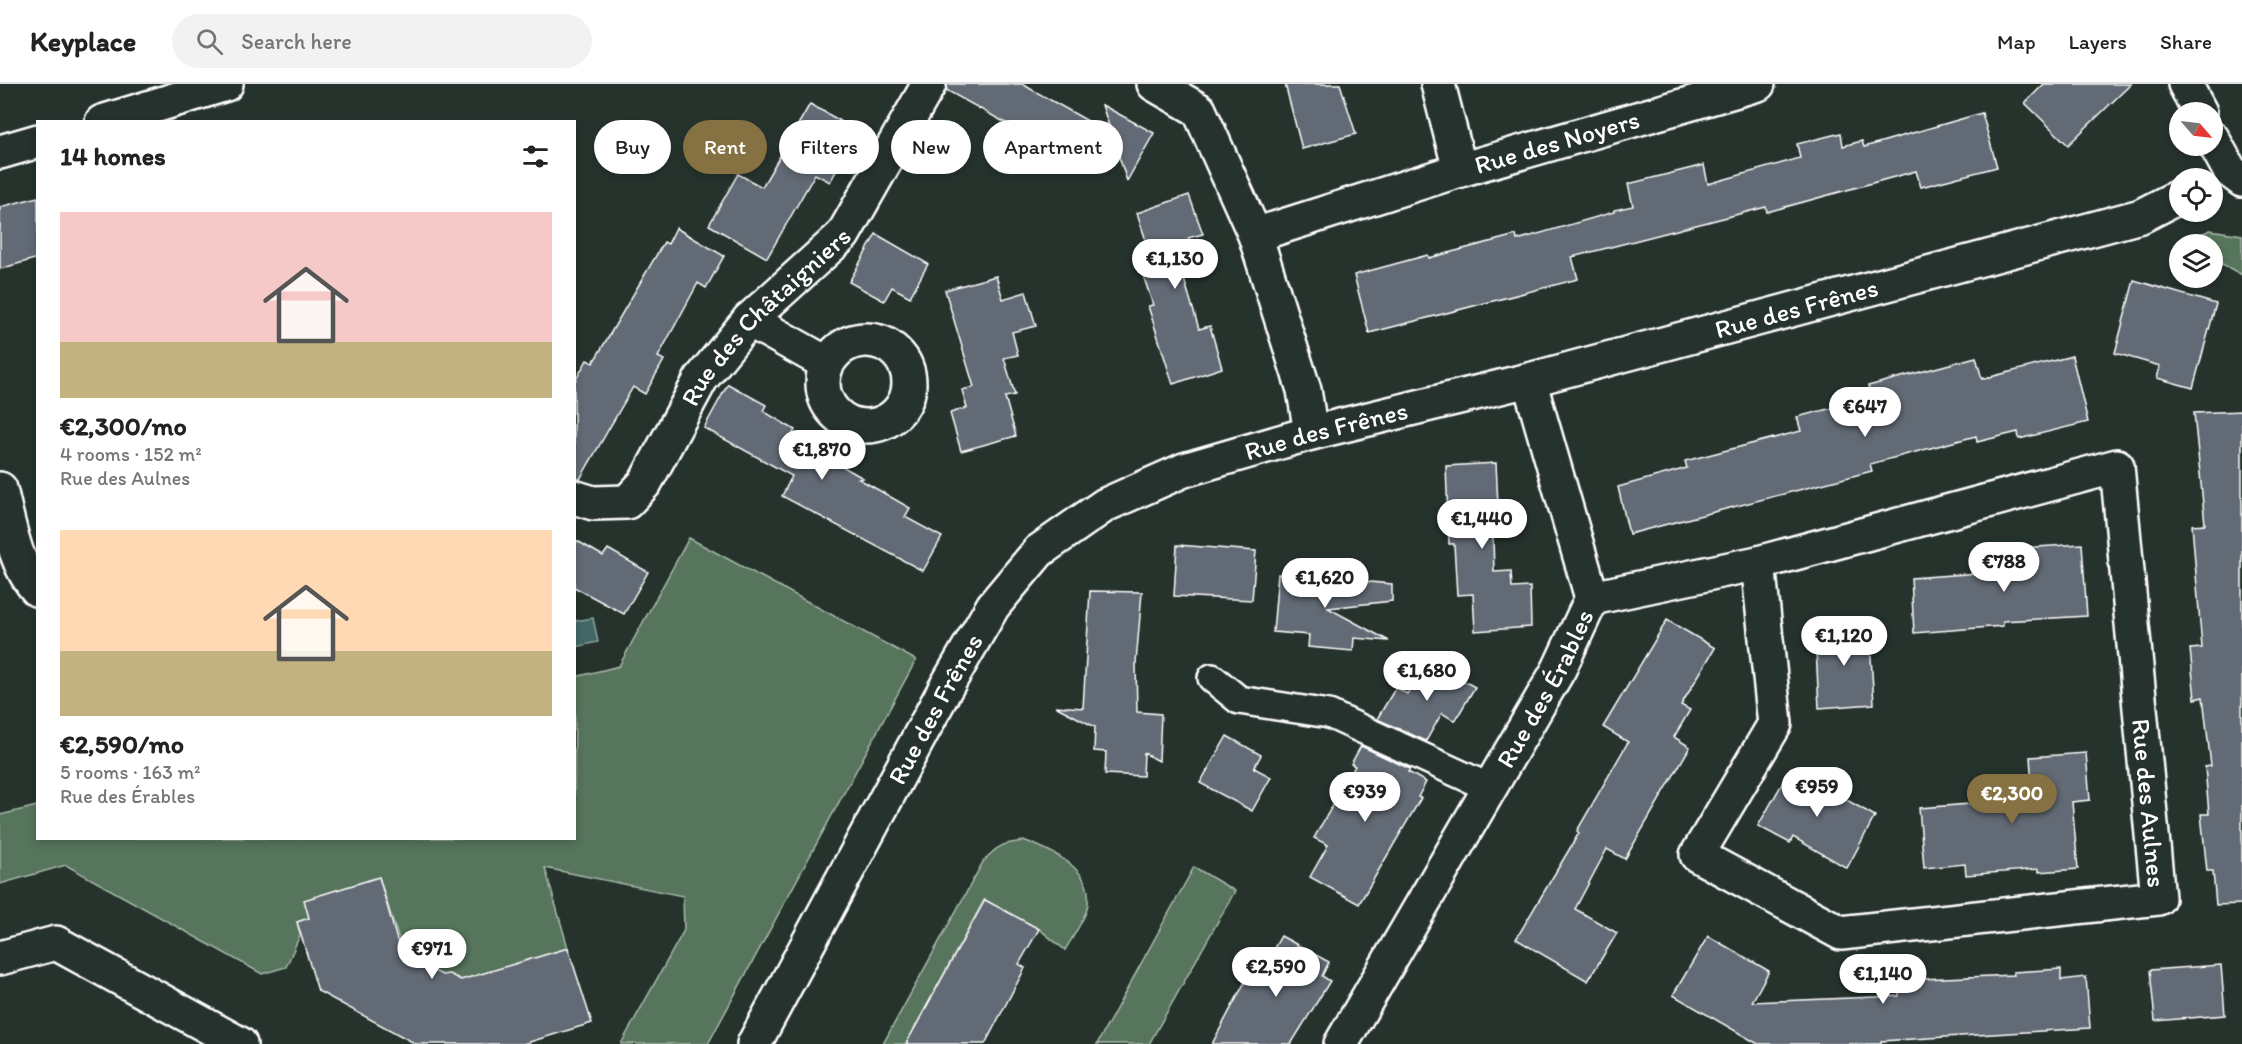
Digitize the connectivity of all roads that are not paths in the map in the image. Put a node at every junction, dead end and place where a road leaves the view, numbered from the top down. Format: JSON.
{"nodes":[{"id":1,"x":226,"y":84,"type":"edge"},
{"id":2,"x":929,"y":84,"type":"edge"},
{"id":3,"x":1154,"y":84,"type":"edge"},
{"id":4,"x":1438,"y":84,"type":"edge"},
{"id":5,"x":1758,"y":84,"type":"edge"},
{"id":6,"x":2185,"y":84,"type":"edge"},
{"id":7,"x":2194,"y":102,"type":"edge"},
{"id":8,"x":109,"y":120,"type":"edge"},
{"id":9,"x":36,"y":142,"type":"edge"},
{"id":10,"x":0,"y":152,"type":"edge"},
{"id":11,"x":2219,"y":156,"type":"edge"},
{"id":12,"x":1460,"y":170,"type":"junction"},
{"id":13,"x":2228,"y":177,"type":"edge"},
{"id":14,"x":2169,"y":202,"type":"edge"},
{"id":15,"x":1255,"y":235,"type":"junction"},
{"id":16,"x":749,"y":320,"type":"junction"},
{"id":17,"x":826,"y":363,"type":"dead end"},
{"id":18,"x":1529,"y":380,"type":"junction"},
{"id":19,"x":1311,"y":433,"type":"junction"},
{"id":20,"x":0,"y":489,"type":"edge"},
{"id":21,"x":576,"y":497,"type":"edge"},
{"id":22,"x":1758,"y":563,"type":"junction"},
{"id":23,"x":36,"y":588,"type":"edge"},
{"id":24,"x":1592,"y":598,"type":"junction"},
{"id":25,"x":1212,"y":678,"type":"dead end"},
{"id":26,"x":1490,"y":788,"type":"junction"},
{"id":27,"x":0,"y":958,"type":"edge"},
{"id":28,"x":240,"y":1044,"type":"edge"},
{"id":29,"x":753,"y":1044,"type":"edge"},
{"id":30,"x":1341,"y":1044,"type":"edge"}],
"edges":[{"from":1,"to":8,"type":"street"},
{"from":2,"to":16,"type":"street","name":"Rue des Châtaigniers"},
{"from":3,"to":15,"type":"street"},
{"from":4,"to":12,"type":"street","name":"Rue des Noyers"},
{"from":5,"to":12,"type":"street","name":"Rue des Noyers"},
{"from":6,"to":7,"type":"street"},
{"from":9,"to":10,"type":"street"},
{"from":11,"to":13,"type":"street"},
{"from":12,"to":15,"type":"street","name":"Rue des Noyers"},
{"from":14,"to":18,"type":"street","name":"Rue des Frênes"},
{"from":15,"to":19,"type":"street"},
{"from":16,"to":17,"type":"street"},
{"from":16,"to":21,"type":"street","name":"Rue des Châtaigniers"},
{"from":18,"to":19,"type":"street","name":"Rue des Frênes"},
{"from":18,"to":24,"type":"street","name":"Rue des Érables"},
{"from":19,"to":29,"type":"street","name":"Rue des Frênes"},
{"from":20,"to":23,"type":"street"},
{"from":22,"to":22,"type":"street","name":"Rue des Aulnes"},
{"from":22,"to":24,"type":"street","name":"Rue des Aulnes"},
{"from":24,"to":26,"type":"street","name":"Rue des Érables"},
{"from":25,"to":26,"type":"lane","name":"Rue des Érables"},
{"from":26,"to":30,"type":"street","name":"Rue des Érables"},
{"from":27,"to":28,"type":"street"}]}
